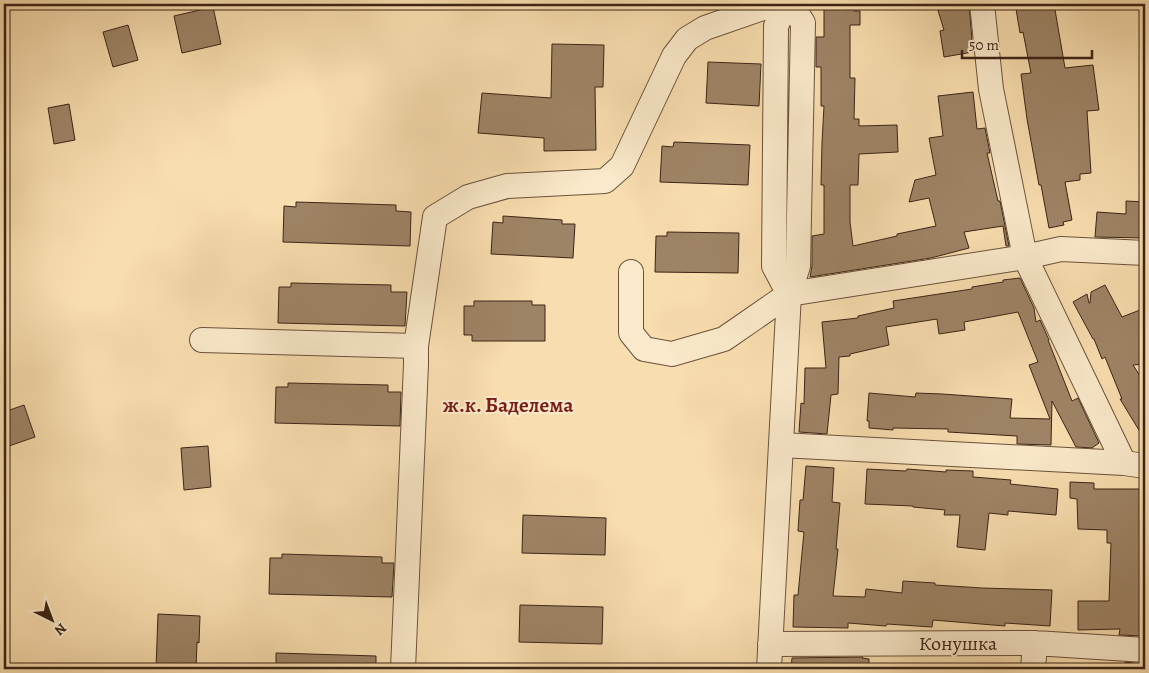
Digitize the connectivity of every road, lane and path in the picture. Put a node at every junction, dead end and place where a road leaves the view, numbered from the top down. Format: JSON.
{"nodes":[{"id":1,"x":774,"y":4,"type":"edge"},
{"id":2,"x":786,"y":4,"type":"edge"},
{"id":3,"x":791,"y":4,"type":"edge"},
{"id":4,"x":982,"y":4,"type":"edge"},
{"id":5,"x":1145,"y":253,"type":"edge"},
{"id":6,"x":1025,"y":257,"type":"junction"},
{"id":7,"x":631,"y":272,"type":"dead end"},
{"id":8,"x":789,"y":294,"type":"junction"},
{"id":9,"x":202,"y":340,"type":"dead end"},
{"id":10,"x":416,"y":346,"type":"junction"},
{"id":11,"x":781,"y":445,"type":"junction"},
{"id":12,"x":1135,"y":464,"type":"edge"},
{"id":13,"x":1034,"y":643,"type":"junction"},
{"id":14,"x":770,"y":644,"type":"junction"},
{"id":15,"x":1145,"y":650,"type":"edge"},
{"id":16,"x":403,"y":669,"type":"edge"},
{"id":17,"x":769,"y":669,"type":"edge"},
{"id":18,"x":1033,"y":669,"type":"edge"}],
"edges":[{"from":1,"to":10,"type":"street"},
{"from":2,"to":8,"type":"street"},
{"from":3,"to":8,"type":"street"},
{"from":4,"to":6,"type":"street"},
{"from":5,"to":6,"type":"street"},
{"from":6,"to":8,"type":"street"},
{"from":6,"to":12,"type":"street"},
{"from":7,"to":8,"type":"street"},
{"from":8,"to":11,"type":"street"},
{"from":9,"to":10,"type":"street"},
{"from":10,"to":16,"type":"street"},
{"from":11,"to":12,"type":"street"},
{"from":11,"to":14,"type":"street"},
{"from":13,"to":14,"type":"street","name":"Конушка"},
{"from":13,"to":15,"type":"street","name":"Конушка"},
{"from":13,"to":18,"type":"street"},
{"from":14,"to":17,"type":"street"}]}
